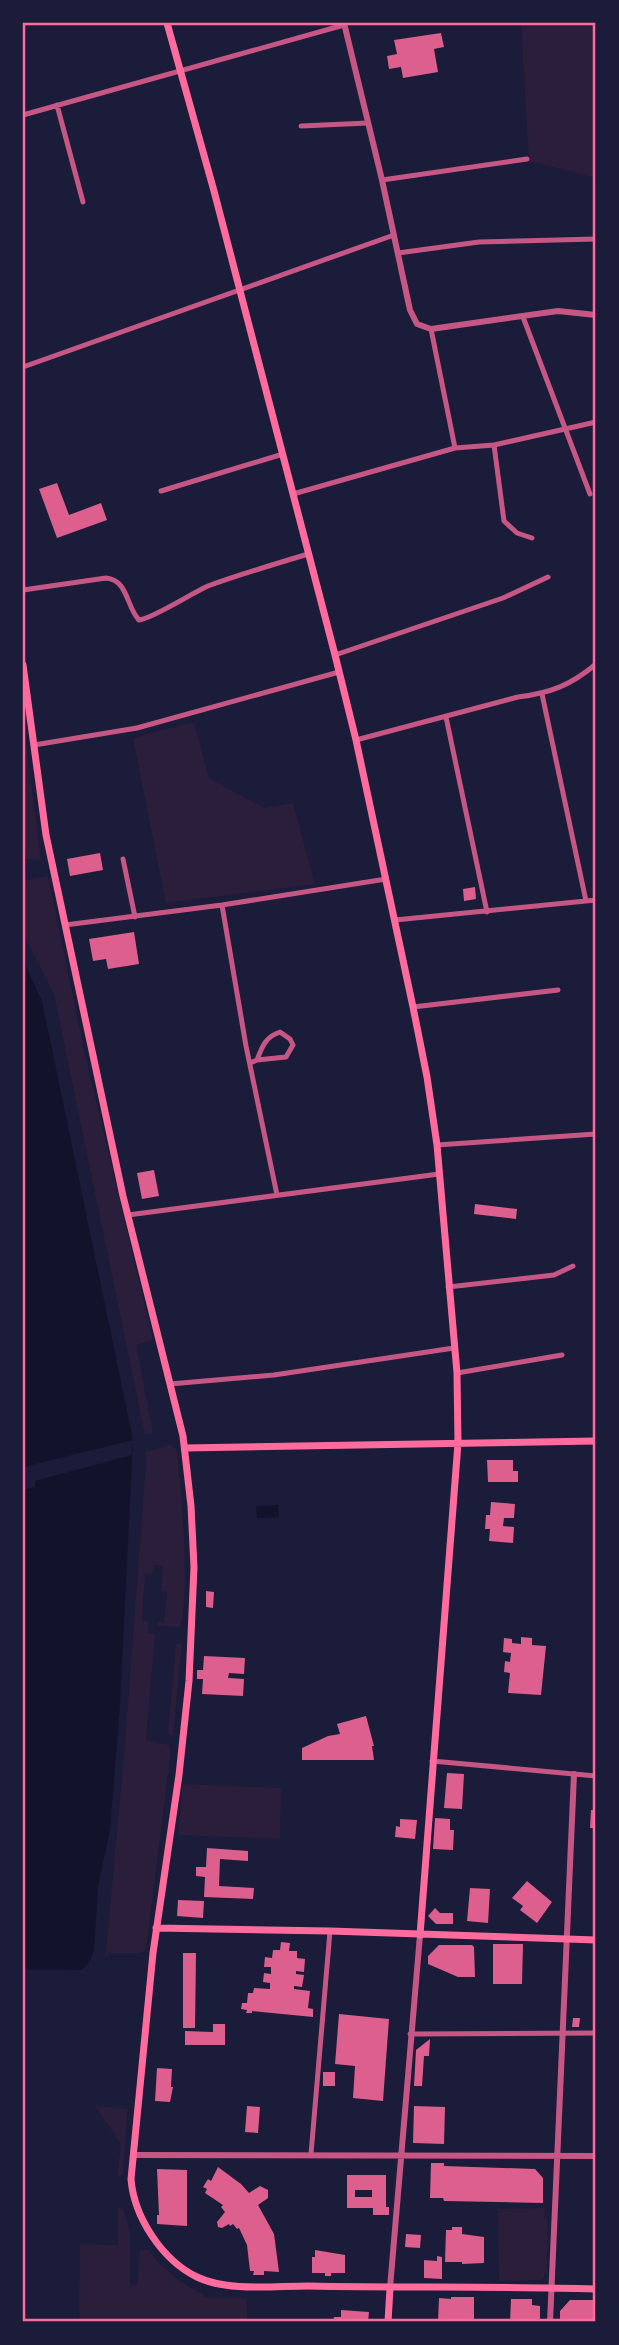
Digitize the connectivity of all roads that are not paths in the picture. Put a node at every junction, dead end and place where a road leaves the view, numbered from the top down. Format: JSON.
{"nodes":[{"id":1,"x":167,"y":23,"type":"edge"},
{"id":2,"x":344,"y":24,"type":"edge"},
{"id":3,"x":180,"y":71,"type":"junction"},
{"id":4,"x":57,"y":106,"type":"junction"},
{"id":5,"x":23,"y":115,"type":"edge"},
{"id":6,"x":368,"y":123,"type":"junction"},
{"id":7,"x":301,"y":125,"type":"dead end"},
{"id":8,"x":527,"y":159,"type":"dead end"},
{"id":9,"x":382,"y":180,"type":"junction"},
{"id":10,"x":83,"y":202,"type":"dead end"},
{"id":11,"x":394,"y":235,"type":"junction"},
{"id":12,"x":596,"y":239,"type":"edge"},
{"id":13,"x":398,"y":253,"type":"junction"},
{"id":14,"x":239,"y":289,"type":"junction"},
{"id":15,"x":596,"y":315,"type":"edge"},
{"id":16,"x":523,"y":317,"type":"junction"},
{"id":17,"x":431,"y":329,"type":"junction"},
{"id":18,"x":23,"y":367,"type":"edge"},
{"id":19,"x":596,"y":422,"type":"edge"},
{"id":20,"x":564,"y":430,"type":"junction"},
{"id":21,"x":494,"y":444,"type":"junction"},
{"id":22,"x":455,"y":448,"type":"junction"},
{"id":23,"x":283,"y":454,"type":"junction"},
{"id":24,"x":161,"y":491,"type":"dead end"},
{"id":25,"x":293,"y":494,"type":"junction"},
{"id":26,"x":590,"y":494,"type":"dead end"},
{"id":27,"x":532,"y":538,"type":"dead end"},
{"id":28,"x":308,"y":554,"type":"junction"},
{"id":29,"x":548,"y":578,"type":"dead end"},
{"id":30,"x":23,"y":590,"type":"edge"},
{"id":31,"x":335,"y":655,"type":"junction"},
{"id":32,"x":596,"y":664,"type":"edge"},
{"id":33,"x":23,"y":666,"type":"edge"},
{"id":34,"x":339,"y":672,"type":"junction"},
{"id":35,"x":542,"y":694,"type":"junction"},
{"id":36,"x":446,"y":717,"type":"junction"},
{"id":37,"x":356,"y":740,"type":"junction"},
{"id":38,"x":34,"y":745,"type":"junction"},
{"id":39,"x":123,"y":859,"type":"dead end"},
{"id":40,"x":386,"y":879,"type":"junction"},
{"id":41,"x":596,"y":900,"type":"edge"},
{"id":42,"x":586,"y":901,"type":"junction"},
{"id":43,"x":222,"y":905,"type":"junction"},
{"id":44,"x":487,"y":912,"type":"junction"},
{"id":45,"x":135,"y":916,"type":"junction"},
{"id":46,"x":395,"y":920,"type":"junction"},
{"id":47,"x":65,"y":925,"type":"junction"},
{"id":48,"x":558,"y":990,"type":"dead end"},
{"id":49,"x":413,"y":1007,"type":"junction"},
{"id":50,"x":257,"y":1060,"type":"junction"},
{"id":51,"x":250,"y":1063,"type":"junction"},
{"id":52,"x":596,"y":1133,"type":"edge"},
{"id":53,"x":438,"y":1145,"type":"junction"},
{"id":54,"x":439,"y":1174,"type":"junction"},
{"id":55,"x":277,"y":1195,"type":"junction"},
{"id":56,"x":128,"y":1215,"type":"junction"},
{"id":57,"x":573,"y":1266,"type":"dead end"},
{"id":58,"x":448,"y":1287,"type":"junction"},
{"id":59,"x":454,"y":1348,"type":"junction"},
{"id":60,"x":562,"y":1355,"type":"dead end"},
{"id":61,"x":457,"y":1373,"type":"junction"},
{"id":62,"x":170,"y":1384,"type":"junction"},
{"id":63,"x":596,"y":1441,"type":"edge"},
{"id":64,"x":458,"y":1443,"type":"junction"},
{"id":65,"x":185,"y":1448,"type":"junction"},
{"id":66,"x":432,"y":1761,"type":"junction"},
{"id":67,"x":574,"y":1774,"type":"junction"},
{"id":68,"x":596,"y":1776,"type":"edge"},
{"id":69,"x":156,"y":1928,"type":"junction"},
{"id":70,"x":330,"y":1931,"type":"junction"},
{"id":71,"x":420,"y":1936,"type":"junction"},
{"id":72,"x":568,"y":1940,"type":"junction"},
{"id":73,"x":596,"y":1940,"type":"edge"},
{"id":74,"x":596,"y":2033,"type":"edge"},
{"id":75,"x":410,"y":2034,"type":"junction"},
{"id":76,"x":563,"y":2034,"type":"junction"},
{"id":77,"x":311,"y":2154,"type":"junction"},
{"id":78,"x":134,"y":2155,"type":"junction"},
{"id":79,"x":401,"y":2155,"type":"junction"},
{"id":80,"x":557,"y":2156,"type":"junction"},
{"id":81,"x":596,"y":2156,"type":"edge"},
{"id":82,"x":551,"y":2287,"type":"junction"},
{"id":83,"x":390,"y":2288,"type":"junction"},
{"id":84,"x":596,"y":2289,"type":"edge"},
{"id":85,"x":388,"y":2322,"type":"edge"},
{"id":86,"x":550,"y":2322,"type":"edge"}],
"edges":[{"from":1,"to":3,"type":"main road"},
{"from":2,"to":3,"type":"street"},
{"from":2,"to":6,"type":"street"},
{"from":3,"to":4,"type":"street"},
{"from":3,"to":14,"type":"main road"},
{"from":4,"to":5,"type":"street"},
{"from":4,"to":10,"type":"street"},
{"from":6,"to":7,"type":"street"},
{"from":6,"to":9,"type":"street"},
{"from":8,"to":9,"type":"street"},
{"from":9,"to":11,"type":"street"},
{"from":11,"to":13,"type":"street"},
{"from":11,"to":14,"type":"street"},
{"from":12,"to":13,"type":"street"},
{"from":13,"to":17,"type":"street"},
{"from":14,"to":18,"type":"street"},
{"from":14,"to":23,"type":"main road"},
{"from":15,"to":16,"type":"street"},
{"from":16,"to":17,"type":"street"},
{"from":16,"to":20,"type":"street"},
{"from":17,"to":22,"type":"street"},
{"from":19,"to":20,"type":"street"},
{"from":20,"to":21,"type":"street"},
{"from":20,"to":26,"type":"street"},
{"from":21,"to":22,"type":"street"},
{"from":21,"to":27,"type":"street"},
{"from":22,"to":25,"type":"street"},
{"from":23,"to":24,"type":"street"},
{"from":23,"to":25,"type":"main road"},
{"from":25,"to":28,"type":"main road"},
{"from":28,"to":30,"type":"street"},
{"from":28,"to":31,"type":"main road"},
{"from":29,"to":31,"type":"street"},
{"from":31,"to":34,"type":"main road"},
{"from":32,"to":35,"type":"street"},
{"from":33,"to":38,"type":"main road"},
{"from":34,"to":37,"type":"main road"},
{"from":34,"to":38,"type":"street"},
{"from":35,"to":36,"type":"street"},
{"from":35,"to":42,"type":"street"},
{"from":36,"to":37,"type":"street"},
{"from":36,"to":44,"type":"street"},
{"from":37,"to":40,"type":"main road"},
{"from":38,"to":47,"type":"main road"},
{"from":39,"to":45,"type":"street"},
{"from":40,"to":43,"type":"street"},
{"from":40,"to":46,"type":"main road"},
{"from":41,"to":42,"type":"street"},
{"from":42,"to":44,"type":"street"},
{"from":43,"to":45,"type":"street"},
{"from":43,"to":51,"type":"street"},
{"from":44,"to":46,"type":"street"},
{"from":45,"to":47,"type":"street"},
{"from":46,"to":49,"type":"main road"},
{"from":47,"to":56,"type":"main road"},
{"from":48,"to":49,"type":"street"},
{"from":49,"to":53,"type":"main road"},
{"from":50,"to":50,"type":"street"},
{"from":50,"to":51,"type":"street"},
{"from":51,"to":55,"type":"street"},
{"from":52,"to":53,"type":"street"},
{"from":53,"to":54,"type":"main road"},
{"from":54,"to":55,"type":"street"},
{"from":54,"to":58,"type":"main road"},
{"from":55,"to":56,"type":"street"},
{"from":56,"to":62,"type":"main road"},
{"from":57,"to":58,"type":"street"},
{"from":58,"to":59,"type":"main road"},
{"from":59,"to":61,"type":"main road"},
{"from":59,"to":62,"type":"street"},
{"from":60,"to":61,"type":"street"},
{"from":61,"to":64,"type":"main road"},
{"from":62,"to":65,"type":"main road"},
{"from":63,"to":64,"type":"main road"},
{"from":64,"to":65,"type":"main road"},
{"from":64,"to":66,"type":"main road"},
{"from":65,"to":69,"type":"main road"},
{"from":66,"to":67,"type":"street"},
{"from":66,"to":71,"type":"main road"},
{"from":67,"to":68,"type":"street"},
{"from":67,"to":72,"type":"street"},
{"from":69,"to":70,"type":"main road"},
{"from":69,"to":78,"type":"main road"},
{"from":70,"to":71,"type":"main road"},
{"from":70,"to":77,"type":"street"},
{"from":71,"to":72,"type":"main road"},
{"from":71,"to":75,"type":"street"},
{"from":72,"to":73,"type":"main road"},
{"from":72,"to":76,"type":"street"},
{"from":74,"to":76,"type":"street"},
{"from":75,"to":76,"type":"street"},
{"from":75,"to":79,"type":"street"},
{"from":76,"to":80,"type":"street"},
{"from":77,"to":78,"type":"street"},
{"from":77,"to":79,"type":"street"},
{"from":78,"to":83,"type":"main road"},
{"from":79,"to":80,"type":"street"},
{"from":79,"to":83,"type":"street"},
{"from":80,"to":81,"type":"street"},
{"from":80,"to":82,"type":"street"},
{"from":82,"to":83,"type":"main road"},
{"from":82,"to":84,"type":"main road"},
{"from":82,"to":86,"type":"street"},
{"from":83,"to":85,"type":"main road"}]}
